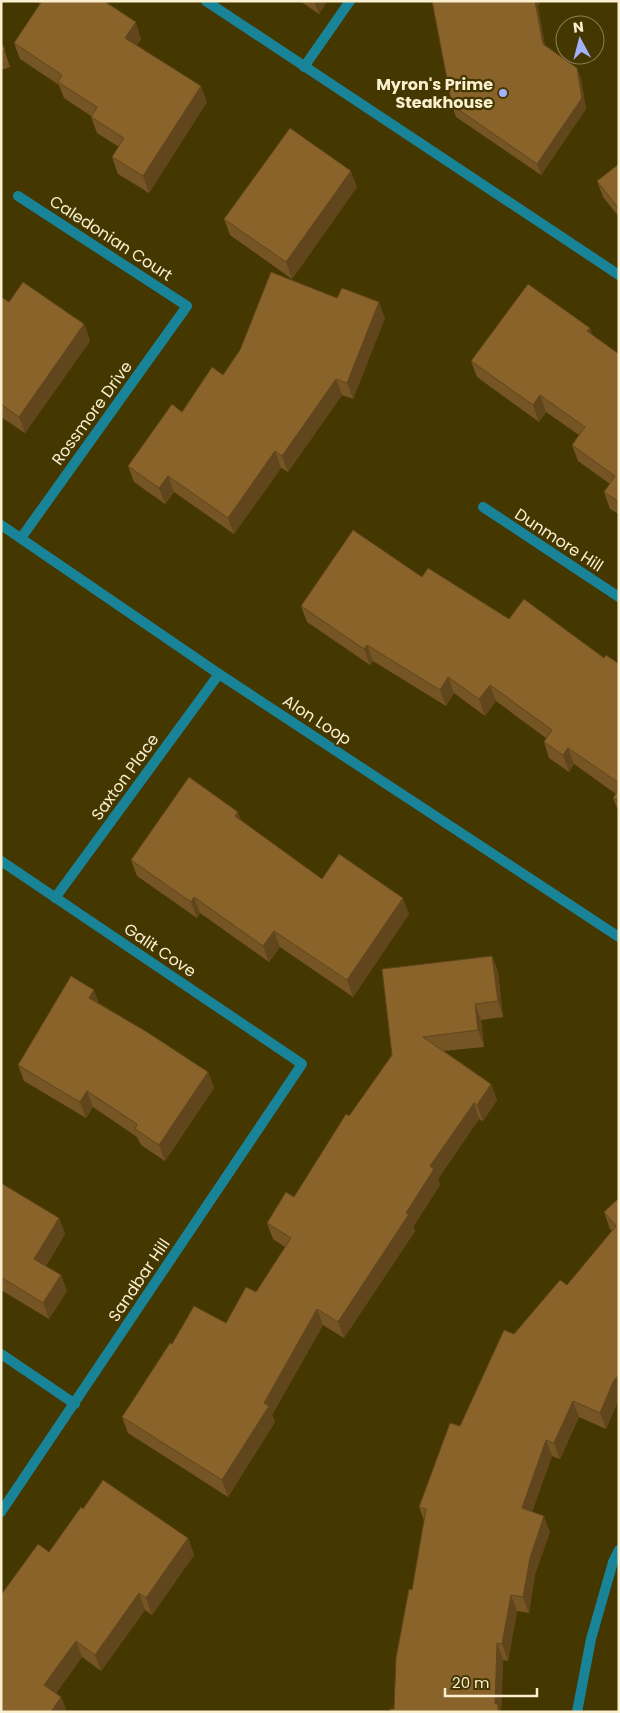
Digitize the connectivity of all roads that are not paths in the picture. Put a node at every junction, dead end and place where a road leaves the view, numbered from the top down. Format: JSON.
{"nodes":[{"id":1,"x":206,"y":1,"type":"edge"},
{"id":2,"x":350,"y":1,"type":"edge"},
{"id":3,"x":304,"y":67,"type":"junction"},
{"id":4,"x":18,"y":196,"type":"dead end"},
{"id":5,"x":619,"y":275,"type":"edge"},
{"id":6,"x":187,"y":306,"type":"joint"},
{"id":7,"x":483,"y":507,"type":"dead end"},
{"id":8,"x":1,"y":525,"type":"edge"},
{"id":9,"x":21,"y":538,"type":"junction"},
{"id":10,"x":619,"y":597,"type":"edge"},
{"id":11,"x":220,"y":674,"type":"junction"},
{"id":12,"x":1,"y":861,"type":"edge"},
{"id":13,"x":56,"y":898,"type":"junction"},
{"id":14,"x":619,"y":937,"type":"edge"},
{"id":15,"x":302,"y":1064,"type":"joint"},
{"id":16,"x":1,"y":1354,"type":"edge"},
{"id":17,"x":74,"y":1404,"type":"junction"},
{"id":18,"x":1,"y":1512,"type":"edge"},
{"id":19,"x":619,"y":1550,"type":"edge"},
{"id":20,"x":577,"y":1712,"type":"edge"}],
"edges":[{"from":1,"to":3,"type":"street"},
{"from":2,"to":3,"type":"street"},
{"from":3,"to":5,"type":"street"},
{"from":4,"to":6,"type":"street","name":"Caledonian Court"},
{"from":6,"to":9,"type":"street","name":"Rossmore Drive"},
{"from":7,"to":10,"type":"street","name":"Dunmore Hill"},
{"from":8,"to":9,"type":"street","name":"Alon Loop"},
{"from":9,"to":11,"type":"street","name":"Alon Loop"},
{"from":11,"to":13,"type":"street","name":"Saxton Place"},
{"from":11,"to":14,"type":"street","name":"Alon Loop"},
{"from":12,"to":13,"type":"street","name":"Galit Cove"},
{"from":13,"to":15,"type":"street","name":"Galit Cove"},
{"from":15,"to":17,"type":"street","name":"Sandbar Hill"},
{"from":16,"to":17,"type":"street"},
{"from":17,"to":18,"type":"street","name":"Sandbar Hill"},
{"from":19,"to":20,"type":"street"}]}
